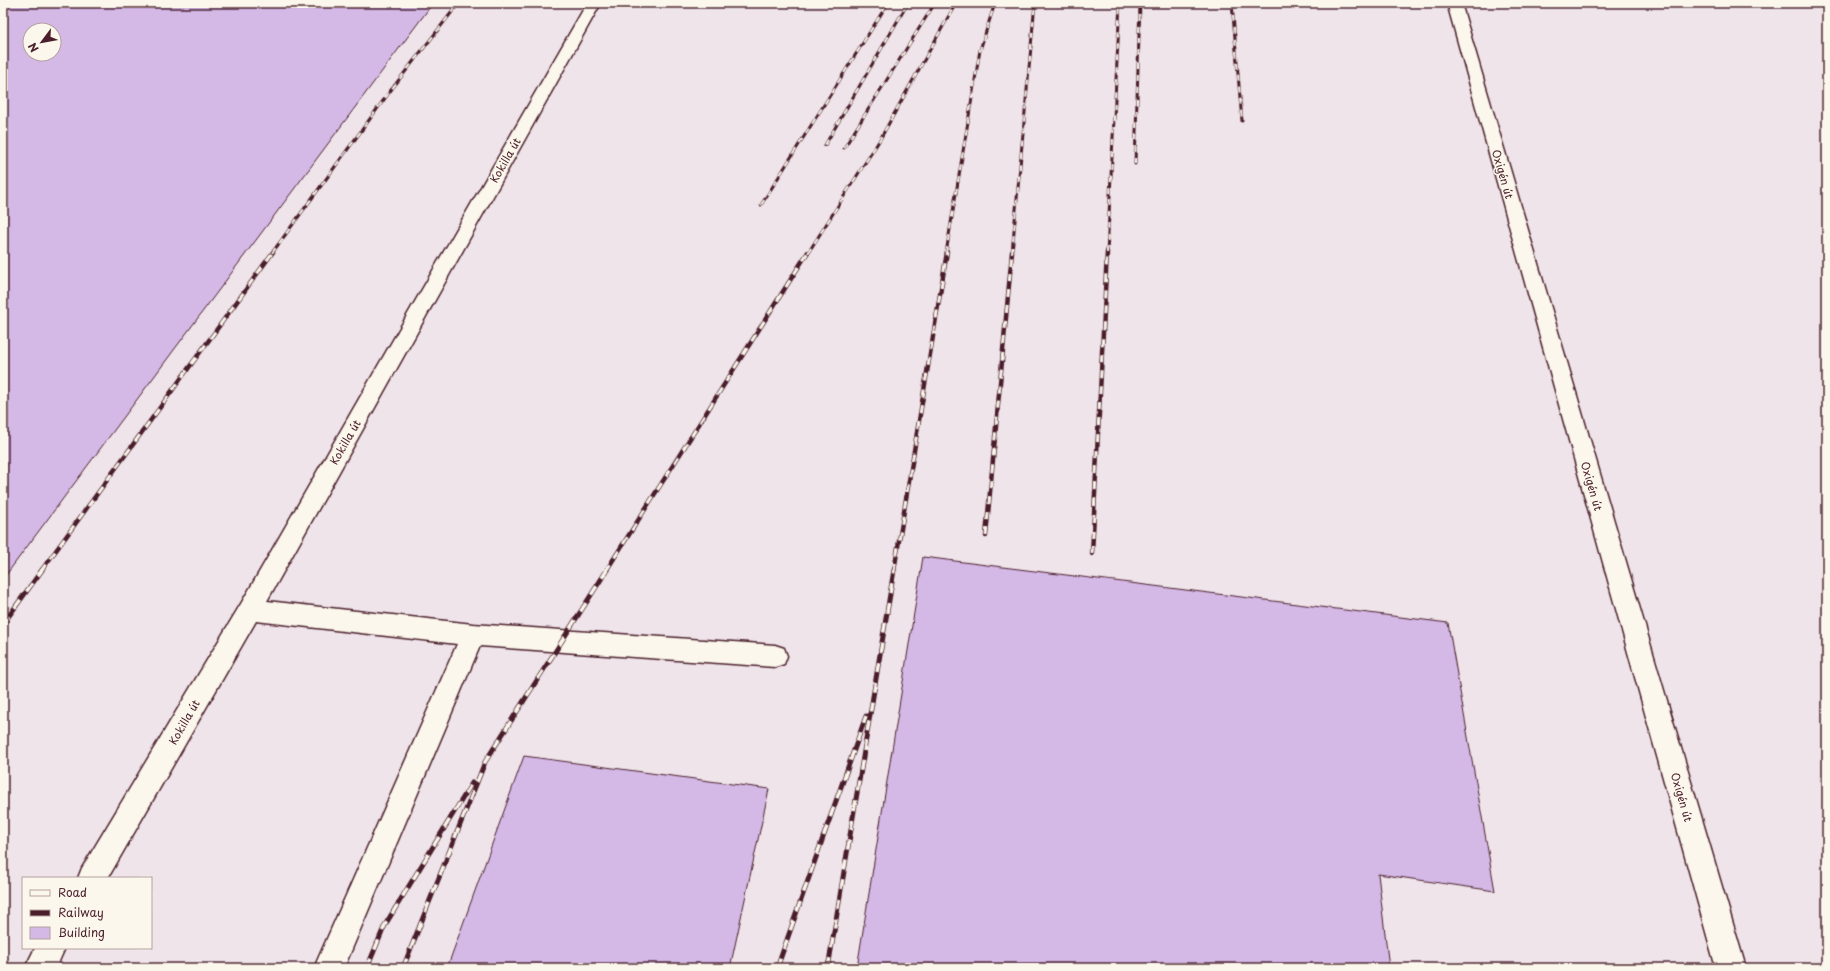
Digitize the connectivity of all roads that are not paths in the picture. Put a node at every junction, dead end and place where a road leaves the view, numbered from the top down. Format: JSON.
{"nodes":[{"id":1,"x":594,"y":3,"type":"edge"},
{"id":2,"x":1454,"y":3,"type":"edge"},
{"id":3,"x":250,"y":610,"type":"junction"},
{"id":4,"x":473,"y":635,"type":"junction"},
{"id":5,"x":775,"y":656,"type":"dead end"},
{"id":6,"x":93,"y":877,"type":"edge"},
{"id":7,"x":50,"y":949,"type":"edge"},
{"id":8,"x":40,"y":968,"type":"edge"},
{"id":9,"x":329,"y":968,"type":"edge"},
{"id":10,"x":1731,"y":968,"type":"edge"}],
"edges":[{"from":1,"to":3,"type":"lane","name":"Kokilla út"},
{"from":2,"to":10,"type":"lane","name":"Oxigén út"},
{"from":3,"to":4,"type":"lane"},
{"from":3,"to":6,"type":"lane","name":"Kokilla út"},
{"from":4,"to":5,"type":"lane"},
{"from":4,"to":9,"type":"lane"},
{"from":7,"to":8,"type":"lane"}]}
